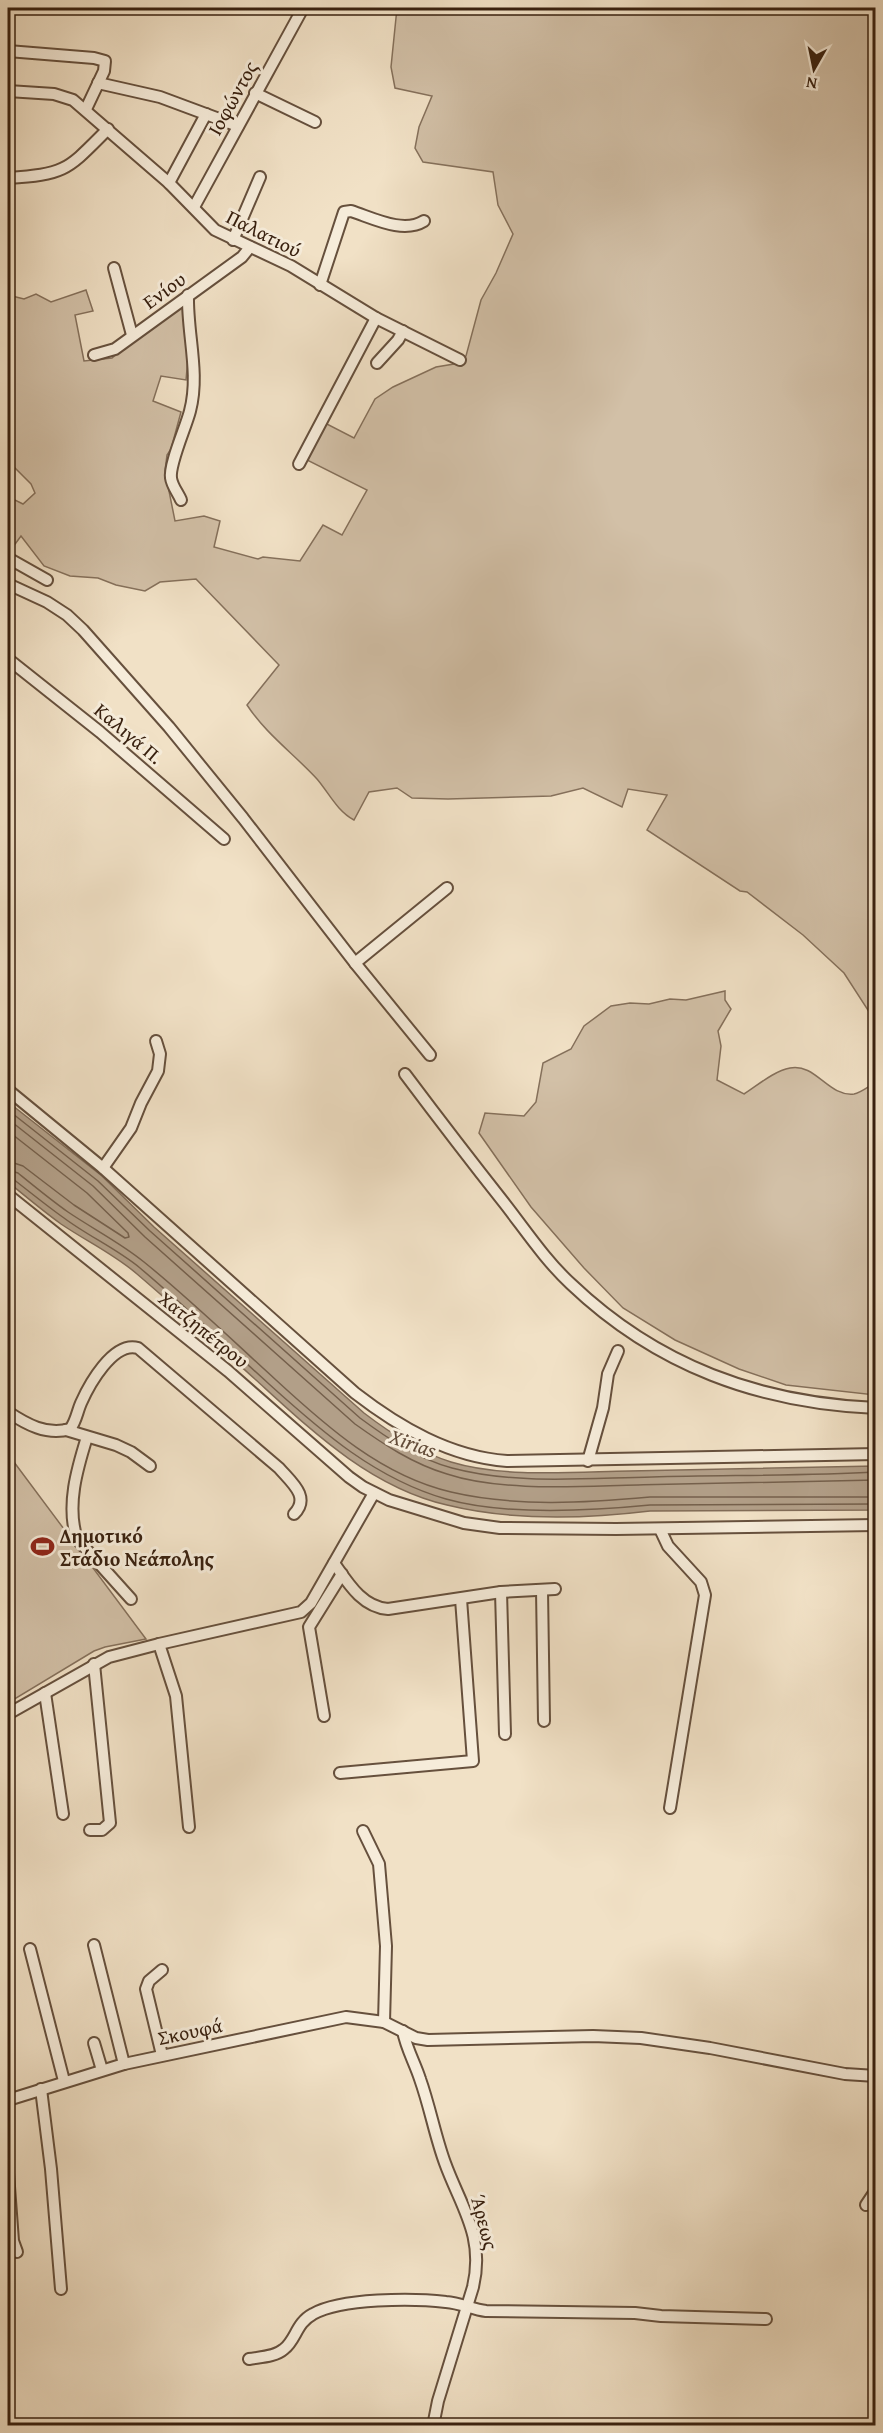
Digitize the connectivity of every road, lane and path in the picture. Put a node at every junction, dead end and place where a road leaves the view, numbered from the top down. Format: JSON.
{"nodes":[{"id":1,"x":303,"y":8,"type":"edge"},
{"id":2,"x":8,"y":51,"type":"edge"},
{"id":3,"x":98,"y":83,"type":"junction"},
{"id":4,"x":8,"y":92,"type":"edge"},
{"id":5,"x":255,"y":93,"type":"junction"},
{"id":6,"x":86,"y":109,"type":"junction"},
{"id":7,"x":207,"y":114,"type":"junction"},
{"id":8,"x":315,"y":122,"type":"dead end"},
{"id":9,"x":238,"y":126,"type":"junction"},
{"id":10,"x":108,"y":129,"type":"junction"},
{"id":11,"x":8,"y":177,"type":"edge"},
{"id":12,"x":260,"y":177,"type":"dead end"},
{"id":13,"x":169,"y":183,"type":"junction"},
{"id":14,"x":8,"y":185,"type":"edge"},
{"id":15,"x":194,"y":207,"type":"junction"},
{"id":16,"x":424,"y":221,"type":"dead end"},
{"id":17,"x":233,"y":240,"type":"junction"},
{"id":18,"x":250,"y":247,"type":"junction"},
{"id":19,"x":114,"y":268,"type":"dead end"},
{"id":20,"x":320,"y":285,"type":"junction"},
{"id":21,"x":188,"y":295,"type":"junction"},
{"id":22,"x":376,"y":318,"type":"junction"},
{"id":23,"x":403,"y":331,"type":"junction"},
{"id":24,"x":132,"y":335,"type":"junction"},
{"id":25,"x":94,"y":356,"type":"dead end"},
{"id":26,"x":460,"y":360,"type":"dead end"},
{"id":27,"x":377,"y":363,"type":"dead end"},
{"id":28,"x":299,"y":464,"type":"dead end"},
{"id":29,"x":181,"y":500,"type":"dead end"},
{"id":30,"x":8,"y":558,"type":"edge"},
{"id":31,"x":47,"y":580,"type":"dead end"},
{"id":32,"x":8,"y":584,"type":"edge"},
{"id":33,"x":8,"y":659,"type":"edge"},
{"id":34,"x":224,"y":839,"type":"dead end"},
{"id":35,"x":447,"y":888,"type":"dead end"},
{"id":36,"x":355,"y":963,"type":"junction"},
{"id":37,"x":156,"y":1041,"type":"dead end"},
{"id":38,"x":430,"y":1055,"type":"dead end"},
{"id":39,"x":405,"y":1074,"type":"dead end"},
{"id":40,"x":8,"y":1090,"type":"edge"},
{"id":41,"x":103,"y":1168,"type":"junction"},
{"id":42,"x":8,"y":1195,"type":"edge"},
{"id":43,"x":618,"y":1352,"type":"dead end"},
{"id":44,"x":876,"y":1408,"type":"edge"},
{"id":45,"x":8,"y":1412,"type":"edge"},
{"id":46,"x":66,"y":1430,"type":"junction"},
{"id":47,"x":87,"y":1437,"type":"junction"},
{"id":48,"x":876,"y":1454,"type":"edge"},
{"id":49,"x":588,"y":1461,"type":"junction"},
{"id":50,"x":150,"y":1466,"type":"dead end"},
{"id":51,"x":374,"y":1493,"type":"junction"},
{"id":52,"x":294,"y":1514,"type":"dead end"},
{"id":53,"x":876,"y":1525,"type":"edge"},
{"id":54,"x":660,"y":1529,"type":"junction"},
{"id":55,"x":334,"y":1563,"type":"junction"},
{"id":56,"x":342,"y":1574,"type":"junction"},
{"id":57,"x":555,"y":1589,"type":"dead end"},
{"id":58,"x":542,"y":1590,"type":"junction"},
{"id":59,"x":501,"y":1592,"type":"junction"},
{"id":60,"x":131,"y":1599,"type":"dead end"},
{"id":61,"x":461,"y":1599,"type":"junction"},
{"id":62,"x":159,"y":1644,"type":"junction"},
{"id":63,"x":94,"y":1664,"type":"junction"},
{"id":64,"x":45,"y":1693,"type":"junction"},
{"id":65,"x":8,"y":1714,"type":"edge"},
{"id":66,"x":324,"y":1716,"type":"dead end"},
{"id":67,"x":544,"y":1721,"type":"dead end"},
{"id":68,"x":505,"y":1734,"type":"dead end"},
{"id":69,"x":340,"y":1773,"type":"dead end"},
{"id":70,"x":670,"y":1808,"type":"dead end"},
{"id":71,"x":63,"y":1814,"type":"dead end"},
{"id":72,"x":189,"y":1827,"type":"dead end"},
{"id":73,"x":90,"y":1830,"type":"dead end"},
{"id":74,"x":363,"y":1831,"type":"dead end"},
{"id":75,"x":94,"y":1945,"type":"dead end"},
{"id":76,"x":30,"y":1949,"type":"dead end"},
{"id":77,"x":162,"y":1971,"type":"dead end"},
{"id":78,"x":384,"y":2022,"type":"junction"},
{"id":79,"x":403,"y":2031,"type":"junction"},
{"id":80,"x":94,"y":2043,"type":"dead end"},
{"id":81,"x":162,"y":2055,"type":"junction"},
{"id":82,"x":124,"y":2064,"type":"junction"},
{"id":83,"x":102,"y":2070,"type":"junction"},
{"id":84,"x":876,"y":2076,"type":"edge"},
{"id":85,"x":64,"y":2081,"type":"junction"},
{"id":86,"x":41,"y":2089,"type":"junction"},
{"id":87,"x":8,"y":2100,"type":"edge"},
{"id":88,"x":8,"y":2174,"type":"edge"},
{"id":89,"x":876,"y":2190,"type":"edge"},
{"id":90,"x":866,"y":2205,"type":"dead end"},
{"id":91,"x":17,"y":2252,"type":"dead end"},
{"id":92,"x":61,"y":2289,"type":"dead end"},
{"id":93,"x":467,"y":2305,"type":"junction"},
{"id":94,"x":766,"y":2319,"type":"dead end"},
{"id":95,"x":249,"y":2359,"type":"dead end"},
{"id":96,"x":433,"y":2426,"type":"edge"}],
"edges":[{"from":1,"to":5,"type":"street","name":"Ιοφώντος"},
{"from":2,"to":3,"type":"street"},
{"from":3,"to":6,"type":"street"},
{"from":3,"to":7,"type":"street"},
{"from":4,"to":6,"type":"street","name":"Παλατιού"},
{"from":5,"to":8,"type":"street"},
{"from":5,"to":9,"type":"street","name":"Ιοφώντος"},
{"from":6,"to":10,"type":"street","name":"Παλατιού"},
{"from":7,"to":9,"type":"street"},
{"from":7,"to":13,"type":"street"},
{"from":9,"to":15,"type":"street","name":"Ιοφώντος"},
{"from":10,"to":11,"type":"street"},
{"from":10,"to":13,"type":"street","name":"Παλατιού"},
{"from":11,"to":14,"type":"street"},
{"from":12,"to":17,"type":"street"},
{"from":13,"to":15,"type":"street","name":"Παλατιού"},
{"from":15,"to":17,"type":"street","name":"Παλατιού"},
{"from":16,"to":20,"type":"street"},
{"from":17,"to":18,"type":"street","name":"Παλατιού"},
{"from":18,"to":20,"type":"street","name":"Παλατιού"},
{"from":18,"to":21,"type":"street","name":"Ενίου"},
{"from":19,"to":24,"type":"street"},
{"from":20,"to":22,"type":"street","name":"Παλατιού"},
{"from":21,"to":24,"type":"street","name":"Ενίου"},
{"from":21,"to":29,"type":"street"},
{"from":22,"to":23,"type":"street","name":"Παλατιού"},
{"from":22,"to":28,"type":"street"},
{"from":23,"to":26,"type":"street","name":"Παλατιού"},
{"from":23,"to":27,"type":"street"},
{"from":24,"to":25,"type":"street","name":"Ενίου"},
{"from":30,"to":31,"type":"street"},
{"from":32,"to":36,"type":"street"},
{"from":33,"to":34,"type":"street","name":"Καλιγά Π."},
{"from":35,"to":36,"type":"street"},
{"from":36,"to":38,"type":"street"},
{"from":37,"to":41,"type":"street"},
{"from":39,"to":44,"type":"street"},
{"from":40,"to":41,"type":"street"},
{"from":41,"to":49,"type":"street"},
{"from":42,"to":51,"type":"street","name":"Χατζηπέτρου"},
{"from":43,"to":49,"type":"street"},
{"from":45,"to":46,"type":"street"},
{"from":46,"to":47,"type":"street"},
{"from":46,"to":52,"type":"street"},
{"from":47,"to":50,"type":"street"},
{"from":47,"to":60,"type":"street"},
{"from":48,"to":49,"type":"street"},
{"from":51,"to":54,"type":"street","name":"Χατζηπέτρου"},
{"from":51,"to":55,"type":"street"},
{"from":53,"to":54,"type":"street","name":"Χατζηπέτρου"},
{"from":54,"to":70,"type":"street"},
{"from":55,"to":56,"type":"street"},
{"from":55,"to":62,"type":"street"},
{"from":56,"to":61,"type":"street"},
{"from":56,"to":66,"type":"street"},
{"from":57,"to":58,"type":"street"},
{"from":58,"to":59,"type":"street"},
{"from":58,"to":67,"type":"street"},
{"from":59,"to":61,"type":"street"},
{"from":59,"to":68,"type":"street"},
{"from":61,"to":69,"type":"street"},
{"from":62,"to":63,"type":"street"},
{"from":62,"to":72,"type":"street"},
{"from":63,"to":64,"type":"street"},
{"from":63,"to":73,"type":"street"},
{"from":64,"to":65,"type":"street"},
{"from":64,"to":71,"type":"street"},
{"from":74,"to":78,"type":"street"},
{"from":75,"to":82,"type":"street"},
{"from":76,"to":85,"type":"street"},
{"from":77,"to":81,"type":"street"},
{"from":78,"to":79,"type":"street","name":"Σκουφά"},
{"from":78,"to":81,"type":"street","name":"Σκουφά"},
{"from":79,"to":84,"type":"street","name":"Σκουφά"},
{"from":79,"to":93,"type":"street","name":"Άρεως"},
{"from":80,"to":83,"type":"street"},
{"from":81,"to":82,"type":"street","name":"Σκουφά"},
{"from":82,"to":83,"type":"street","name":"Σκουφά"},
{"from":83,"to":85,"type":"street","name":"Σκουφά"},
{"from":85,"to":86,"type":"street","name":"Σκουφά"},
{"from":86,"to":87,"type":"street","name":"Σκουφά"},
{"from":86,"to":92,"type":"street"},
{"from":88,"to":91,"type":"street"},
{"from":89,"to":90,"type":"street"},
{"from":93,"to":94,"type":"street"},
{"from":93,"to":95,"type":"street"},
{"from":93,"to":96,"type":"street","name":"Άρεως"}]}
